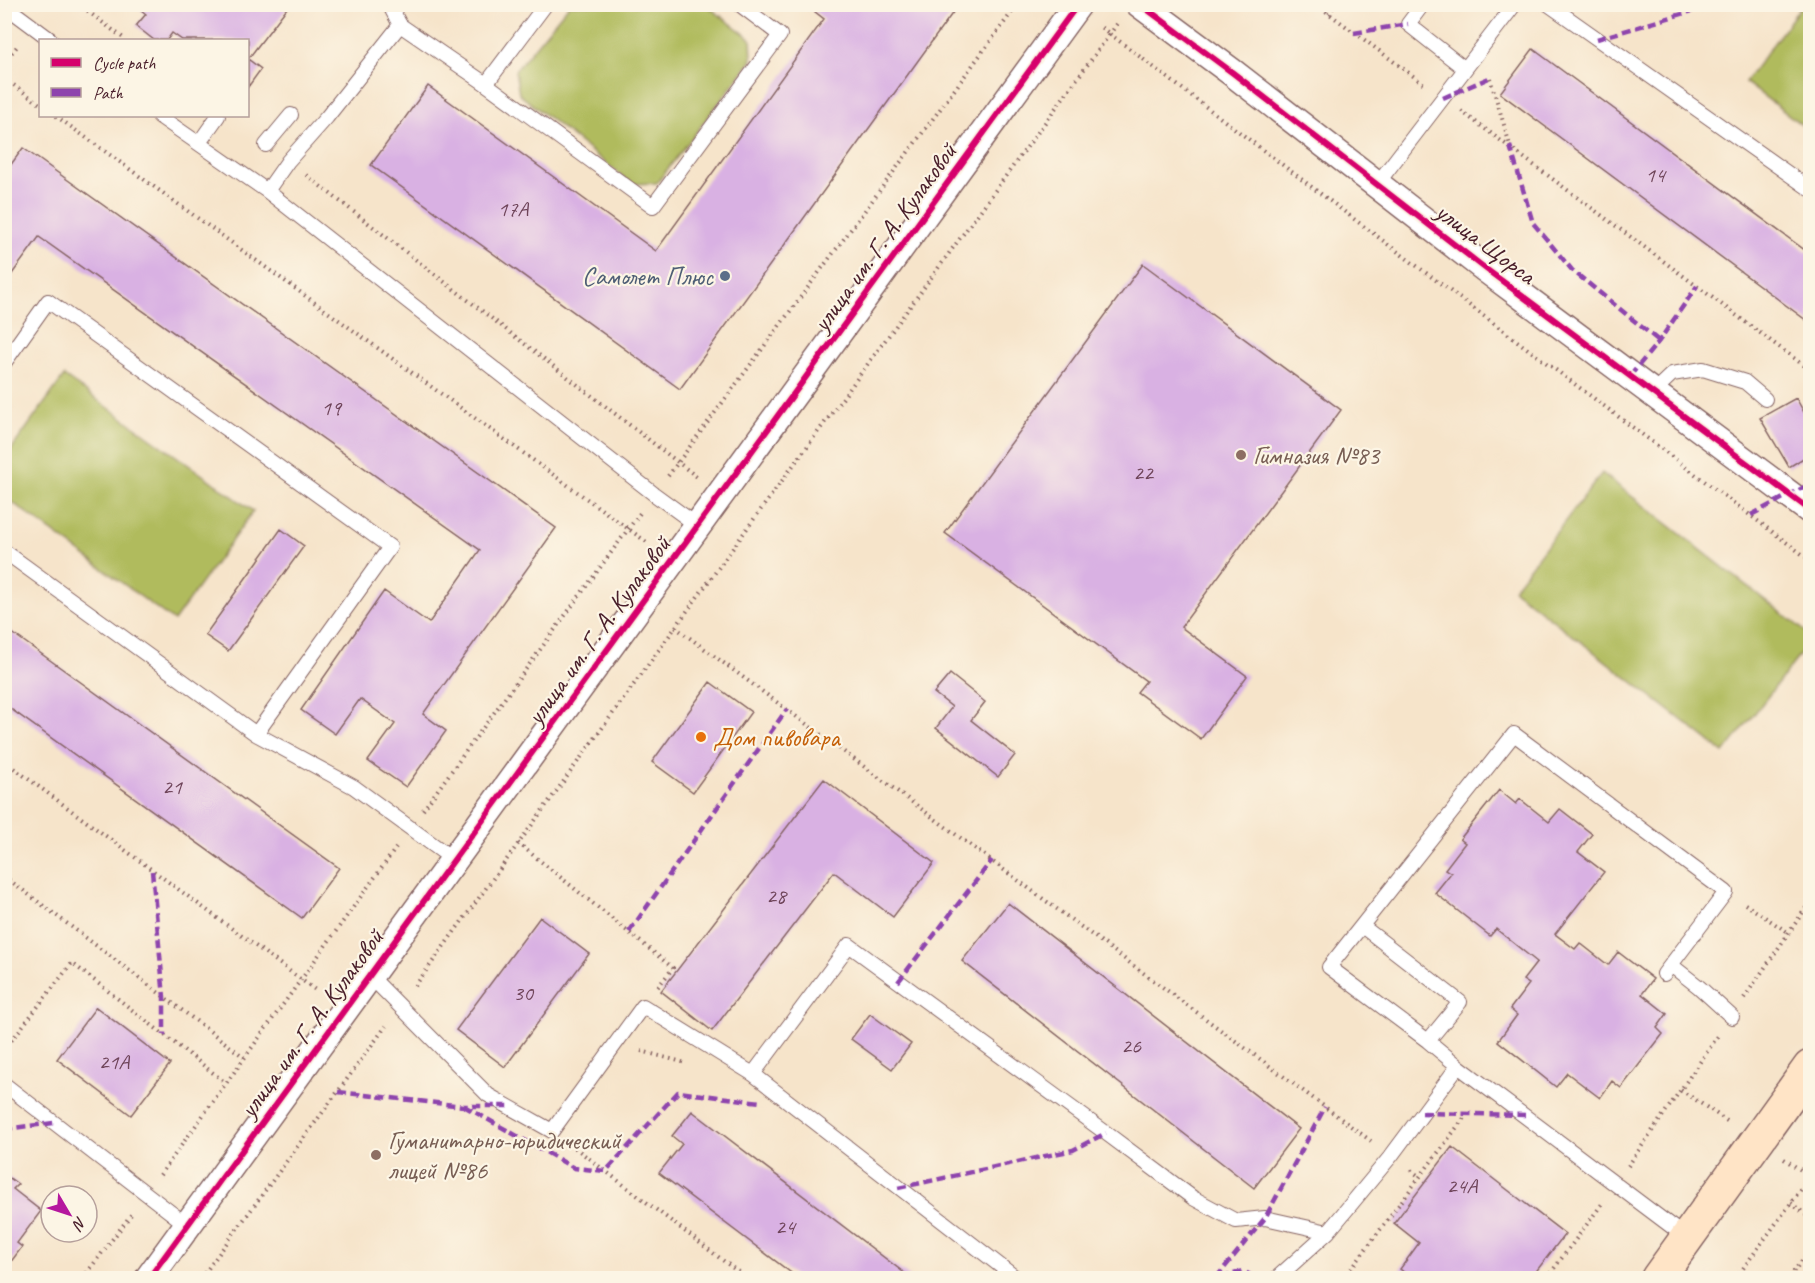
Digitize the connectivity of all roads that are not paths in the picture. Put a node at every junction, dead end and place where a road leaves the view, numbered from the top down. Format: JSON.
{"nodes":[{"id":1,"x":389,"y":4,"type":"edge"},
{"id":2,"x":546,"y":4,"type":"edge"},
{"id":3,"x":739,"y":4,"type":"edge"},
{"id":4,"x":1078,"y":4,"type":"edge"},
{"id":5,"x":1140,"y":4,"type":"edge"},
{"id":6,"x":1423,"y":4,"type":"edge"},
{"id":7,"x":1515,"y":4,"type":"edge"},
{"id":8,"x":1548,"y":4,"type":"edge"},
{"id":9,"x":4,"y":5,"type":"edge"},
{"id":10,"x":400,"y":25,"type":"junction"},
{"id":11,"x":50,"y":39,"type":"edge"},
{"id":12,"x":1465,"y":69,"type":"junction"},
{"id":13,"x":486,"y":84,"type":"junction"},
{"id":14,"x":291,"y":115,"type":"dead end"},
{"id":15,"x":160,"y":117,"type":"edge"},
{"id":16,"x":217,"y":117,"type":"edge"},
{"id":17,"x":198,"y":143,"type":"junction"},
{"id":18,"x":266,"y":145,"type":"dead end"},
{"id":19,"x":1377,"y":184,"type":"junction"},
{"id":20,"x":1810,"y":189,"type":"edge"},
{"id":21,"x":267,"y":191,"type":"junction"},
{"id":22,"x":4,"y":363,"type":"edge"},
{"id":23,"x":1652,"y":393,"type":"junction"},
{"id":24,"x":1765,"y":399,"type":"dead end"},
{"id":25,"x":1810,"y":510,"type":"edge"},
{"id":26,"x":698,"y":526,"type":"junction"},
{"id":27,"x":4,"y":551,"type":"edge"},
{"id":28,"x":256,"y":734,"type":"junction"},
{"id":29,"x":454,"y":860,"type":"junction"},
{"id":30,"x":1362,"y":926,"type":"junction"},
{"id":31,"x":370,"y":976,"type":"junction"},
{"id":32,"x":1732,"y":1017,"type":"road end"},
{"id":33,"x":1428,"y":1041,"type":"junction"},
{"id":34,"x":1458,"y":1066,"type":"junction"},
{"id":35,"x":1810,"y":1067,"type":"edge"},
{"id":36,"x":753,"y":1074,"type":"junction"},
{"id":37,"x":4,"y":1084,"type":"edge"},
{"id":38,"x":187,"y":1225,"type":"junction"},
{"id":39,"x":1328,"y":1232,"type":"junction"},
{"id":40,"x":1687,"y":1238,"type":"junction"},
{"id":41,"x":148,"y":1278,"type":"edge"},
{"id":42,"x":1016,"y":1278,"type":"edge"},
{"id":43,"x":1277,"y":1278,"type":"edge"},
{"id":44,"x":1658,"y":1278,"type":"edge"}],
"edges":[{"from":1,"to":10,"type":"lane"},
{"from":2,"to":13,"type":"lane"},
{"from":3,"to":13,"type":"lane"},
{"from":4,"to":26,"type":"street","name":"улица им. Г. А. Кулаковой"},
{"from":5,"to":19,"type":"street","name":"улица Щорса"},
{"from":6,"to":12,"type":"lane"},
{"from":7,"to":12,"type":"lane"},
{"from":8,"to":20,"type":"lane"},
{"from":9,"to":11,"type":"lane"},
{"from":10,"to":13,"type":"lane"},
{"from":10,"to":21,"type":"lane"},
{"from":12,"to":19,"type":"lane"},
{"from":14,"to":18,"type":"lane"},
{"from":15,"to":17,"type":"lane"},
{"from":16,"to":17,"type":"lane"},
{"from":17,"to":21,"type":"lane"},
{"from":19,"to":23,"type":"street","name":"улица Щорса"},
{"from":21,"to":26,"type":"lane"},
{"from":22,"to":28,"type":"lane"},
{"from":23,"to":24,"type":"lane"},
{"from":23,"to":25,"type":"street","name":"улица Щорса"},
{"from":26,"to":29,"type":"street","name":"улица им. Г. А. Кулаковой"},
{"from":27,"to":28,"type":"lane"},
{"from":28,"to":29,"type":"lane"},
{"from":29,"to":31,"type":"street","name":"улица им. Г. А. Кулаковой"},
{"from":30,"to":32,"type":"lane"},
{"from":30,"to":33,"type":"lane"},
{"from":30,"to":33,"type":"lane"},
{"from":31,"to":36,"type":"lane"},
{"from":31,"to":38,"type":"street","name":"улица им. Г. А. Кулаковой"},
{"from":33,"to":34,"type":"lane"},
{"from":34,"to":39,"type":"lane"},
{"from":34,"to":40,"type":"lane"},
{"from":35,"to":40,"type":"main road"},
{"from":36,"to":39,"type":"lane"},
{"from":36,"to":42,"type":"lane"},
{"from":37,"to":38,"type":"lane"},
{"from":38,"to":41,"type":"street","name":"улица им. Г. А. Кулаковой"},
{"from":39,"to":43,"type":"lane"},
{"from":40,"to":44,"type":"main road"}]}
